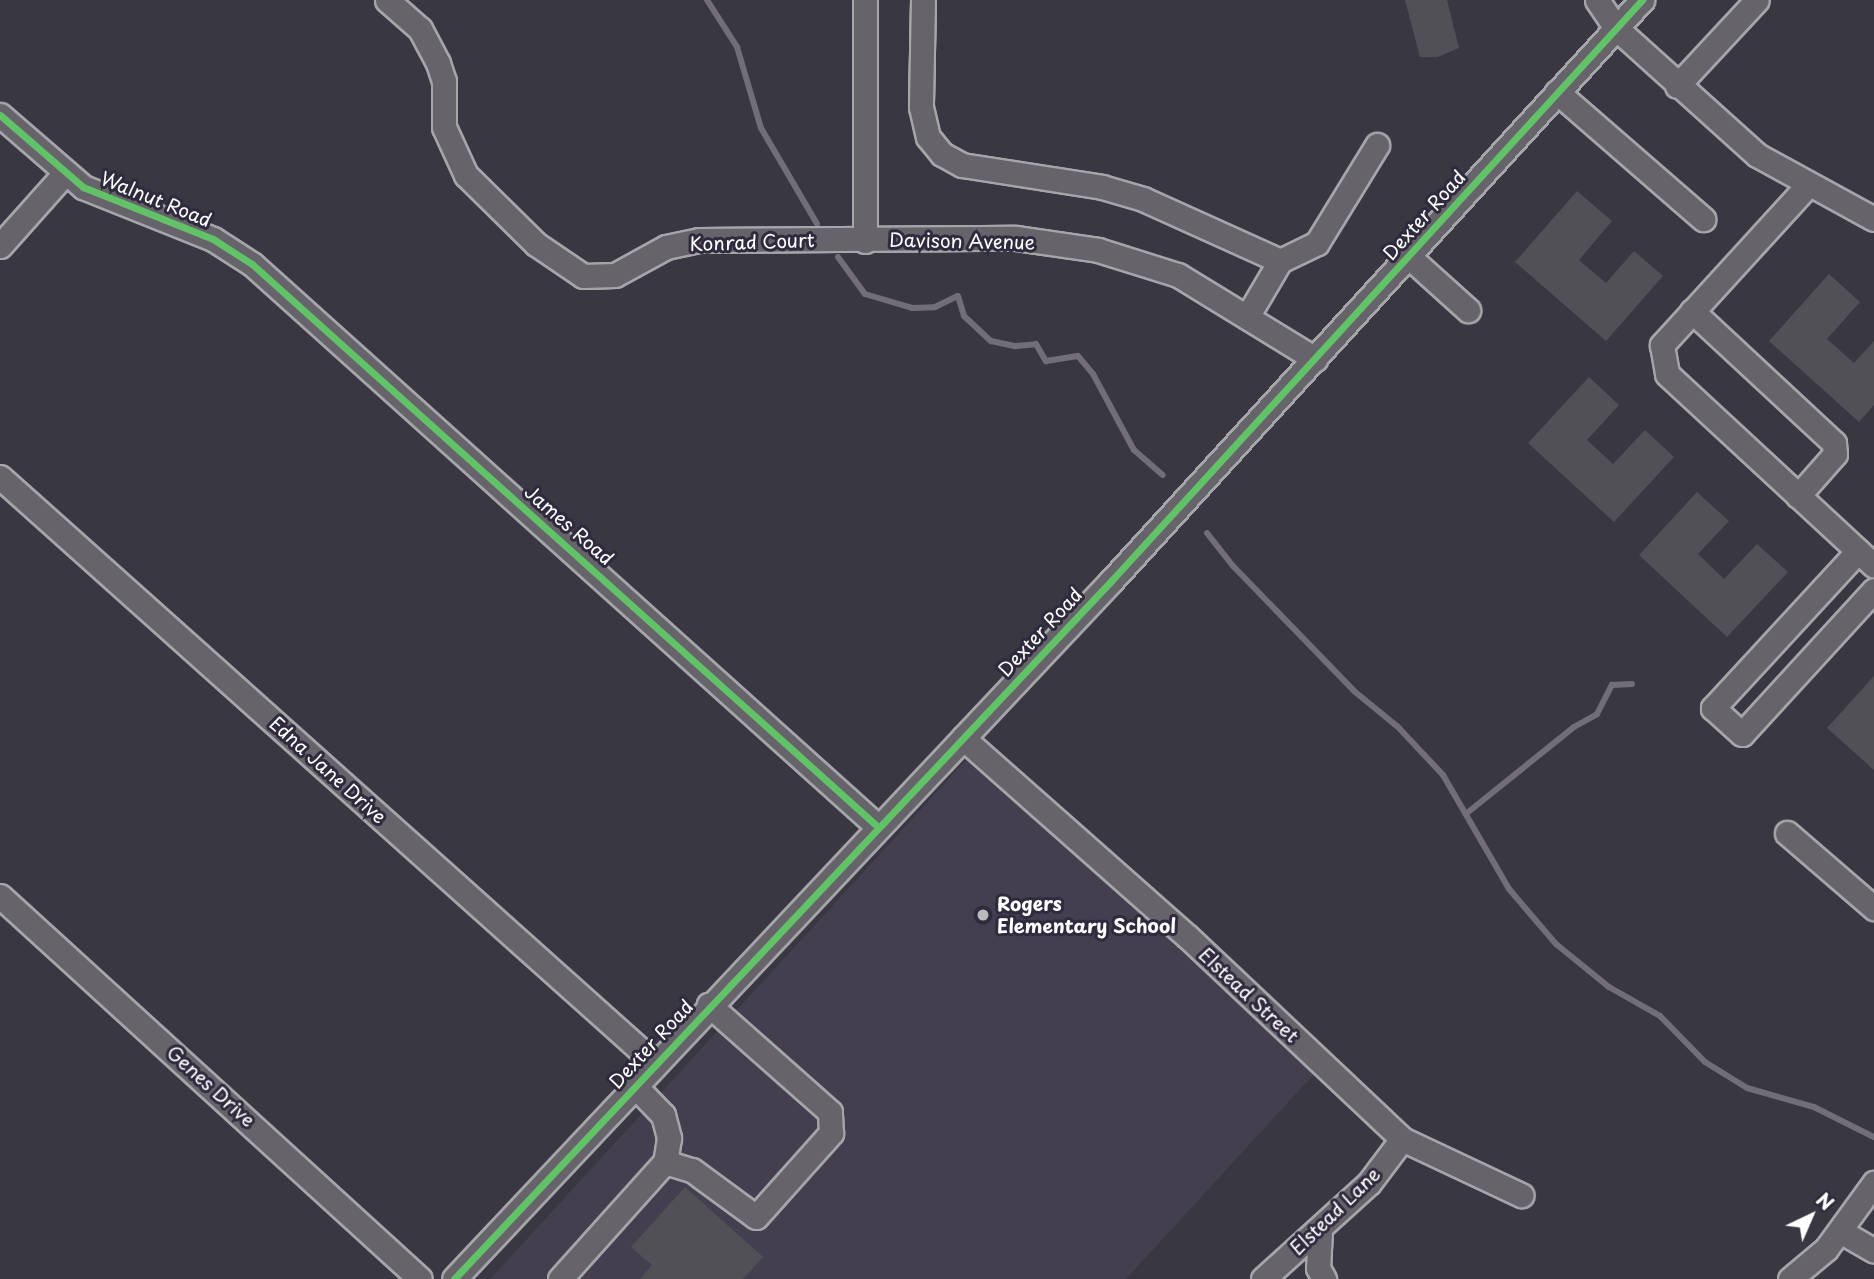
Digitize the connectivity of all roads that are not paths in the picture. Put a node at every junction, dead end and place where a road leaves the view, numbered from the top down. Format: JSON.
{"nodes":[{"id":1,"x":387,"y":0,"type":"edge"},
{"id":2,"x":864,"y":0,"type":"edge"},
{"id":3,"x":923,"y":0,"type":"edge"},
{"id":4,"x":1597,"y":0,"type":"edge"},
{"id":5,"x":1642,"y":0,"type":"edge"},
{"id":6,"x":1757,"y":0,"type":"edge"},
{"id":7,"x":1616,"y":28,"type":"junction"},
{"id":8,"x":1677,"y":86,"type":"junction"},
{"id":9,"x":1557,"y":92,"type":"junction"},
{"id":10,"x":0,"y":115,"type":"edge"},
{"id":11,"x":1377,"y":145,"type":"dead end"},
{"id":12,"x":65,"y":173,"type":"junction"},
{"id":13,"x":1808,"y":184,"type":"junction"},
{"id":14,"x":1703,"y":219,"type":"dead end"},
{"id":15,"x":1874,"y":219,"type":"edge"},
{"id":16,"x":864,"y":240,"type":"junction"},
{"id":17,"x":0,"y":246,"type":"edge"},
{"id":18,"x":236,"y":254,"type":"joint"},
{"id":19,"x":1408,"y":256,"type":"junction"},
{"id":20,"x":1280,"y":261,"type":"junction"},
{"id":21,"x":1468,"y":310,"type":"dead end"},
{"id":22,"x":1692,"y":311,"type":"junction"},
{"id":23,"x":1247,"y":317,"type":"junction"},
{"id":24,"x":1315,"y":359,"type":"junction"},
{"id":25,"x":0,"y":477,"type":"edge"},
{"id":26,"x":1798,"y":496,"type":"junction"},
{"id":27,"x":1866,"y":559,"type":"edge"},
{"id":28,"x":1874,"y":590,"type":"edge"},
{"id":29,"x":963,"y":738,"type":"junction"},
{"id":30,"x":877,"y":826,"type":"junction"},
{"id":31,"x":1787,"y":833,"type":"dead end"},
{"id":32,"x":0,"y":896,"type":"edge"},
{"id":33,"x":1874,"y":908,"type":"edge"},
{"id":34,"x":709,"y":1005,"type":"junction"},
{"id":35,"x":655,"y":1063,"type":"junction"},
{"id":36,"x":634,"y":1085,"type":"junction"},
{"id":37,"x":1402,"y":1139,"type":"junction"},
{"id":38,"x":665,"y":1162,"type":"junction"},
{"id":39,"x":1521,"y":1195,"type":"dead end"},
{"id":40,"x":1870,"y":1198,"type":"edge"},
{"id":41,"x":1320,"y":1231,"type":"junction"},
{"id":42,"x":1840,"y":1231,"type":"junction"},
{"id":43,"x":1874,"y":1251,"type":"edge"},
{"id":44,"x":421,"y":1279,"type":"edge"},
{"id":45,"x":454,"y":1279,"type":"edge"},
{"id":46,"x":560,"y":1279,"type":"edge"},
{"id":47,"x":1263,"y":1279,"type":"edge"},
{"id":48,"x":1324,"y":1279,"type":"edge"},
{"id":49,"x":1790,"y":1279,"type":"edge"}],
"edges":[{"from":1,"to":16,"type":"street","name":"Konrad Court"},
{"from":2,"to":16,"type":"street","name":"Davison Avenue"},
{"from":3,"to":20,"type":"street"},
{"from":4,"to":7,"type":"street"},
{"from":5,"to":7,"type":"street","name":"Dexter Road"},
{"from":6,"to":8,"type":"street"},
{"from":7,"to":8,"type":"street"},
{"from":7,"to":9,"type":"street","name":"Dexter Road"},
{"from":8,"to":13,"type":"street"},
{"from":9,"to":14,"type":"street"},
{"from":9,"to":19,"type":"street","name":"Dexter Road"},
{"from":10,"to":12,"type":"street"},
{"from":11,"to":20,"type":"street"},
{"from":12,"to":17,"type":"street"},
{"from":12,"to":18,"type":"street","name":"Walnut Road"},
{"from":13,"to":15,"type":"street"},
{"from":13,"to":22,"type":"street"},
{"from":16,"to":23,"type":"street","name":"Davison Avenue"},
{"from":18,"to":30,"type":"street","name":"James Road"},
{"from":19,"to":21,"type":"street"},
{"from":19,"to":24,"type":"street","name":"Dexter Road"},
{"from":20,"to":23,"type":"street"},
{"from":22,"to":26,"type":"street"},
{"from":22,"to":26,"type":"street"},
{"from":23,"to":24,"type":"street","name":"Davison Avenue"},
{"from":24,"to":29,"type":"street","name":"Dexter Road"},
{"from":25,"to":35,"type":"street","name":"Edna Jane Drive"},
{"from":26,"to":27,"type":"street"},
{"from":27,"to":28,"type":"street"},
{"from":29,"to":30,"type":"street","name":"Dexter Road"},
{"from":29,"to":37,"type":"street","name":"Elstead Street"},
{"from":30,"to":34,"type":"street","name":"Dexter Road"},
{"from":31,"to":33,"type":"street"},
{"from":32,"to":44,"type":"street","name":"Genes Drive"},
{"from":34,"to":35,"type":"street","name":"Dexter Road"},
{"from":34,"to":38,"type":"street"},
{"from":35,"to":36,"type":"street","name":"Dexter Road"},
{"from":36,"to":38,"type":"street"},
{"from":36,"to":45,"type":"street","name":"Dexter Road"},
{"from":37,"to":39,"type":"street","name":"Elstead Street"},
{"from":37,"to":41,"type":"street","name":"Elstead Lane"},
{"from":38,"to":46,"type":"street"},
{"from":40,"to":42,"type":"street"},
{"from":41,"to":47,"type":"street","name":"Elstead Lane"},
{"from":41,"to":48,"type":"street"},
{"from":42,"to":43,"type":"street"},
{"from":42,"to":49,"type":"street"}]}
